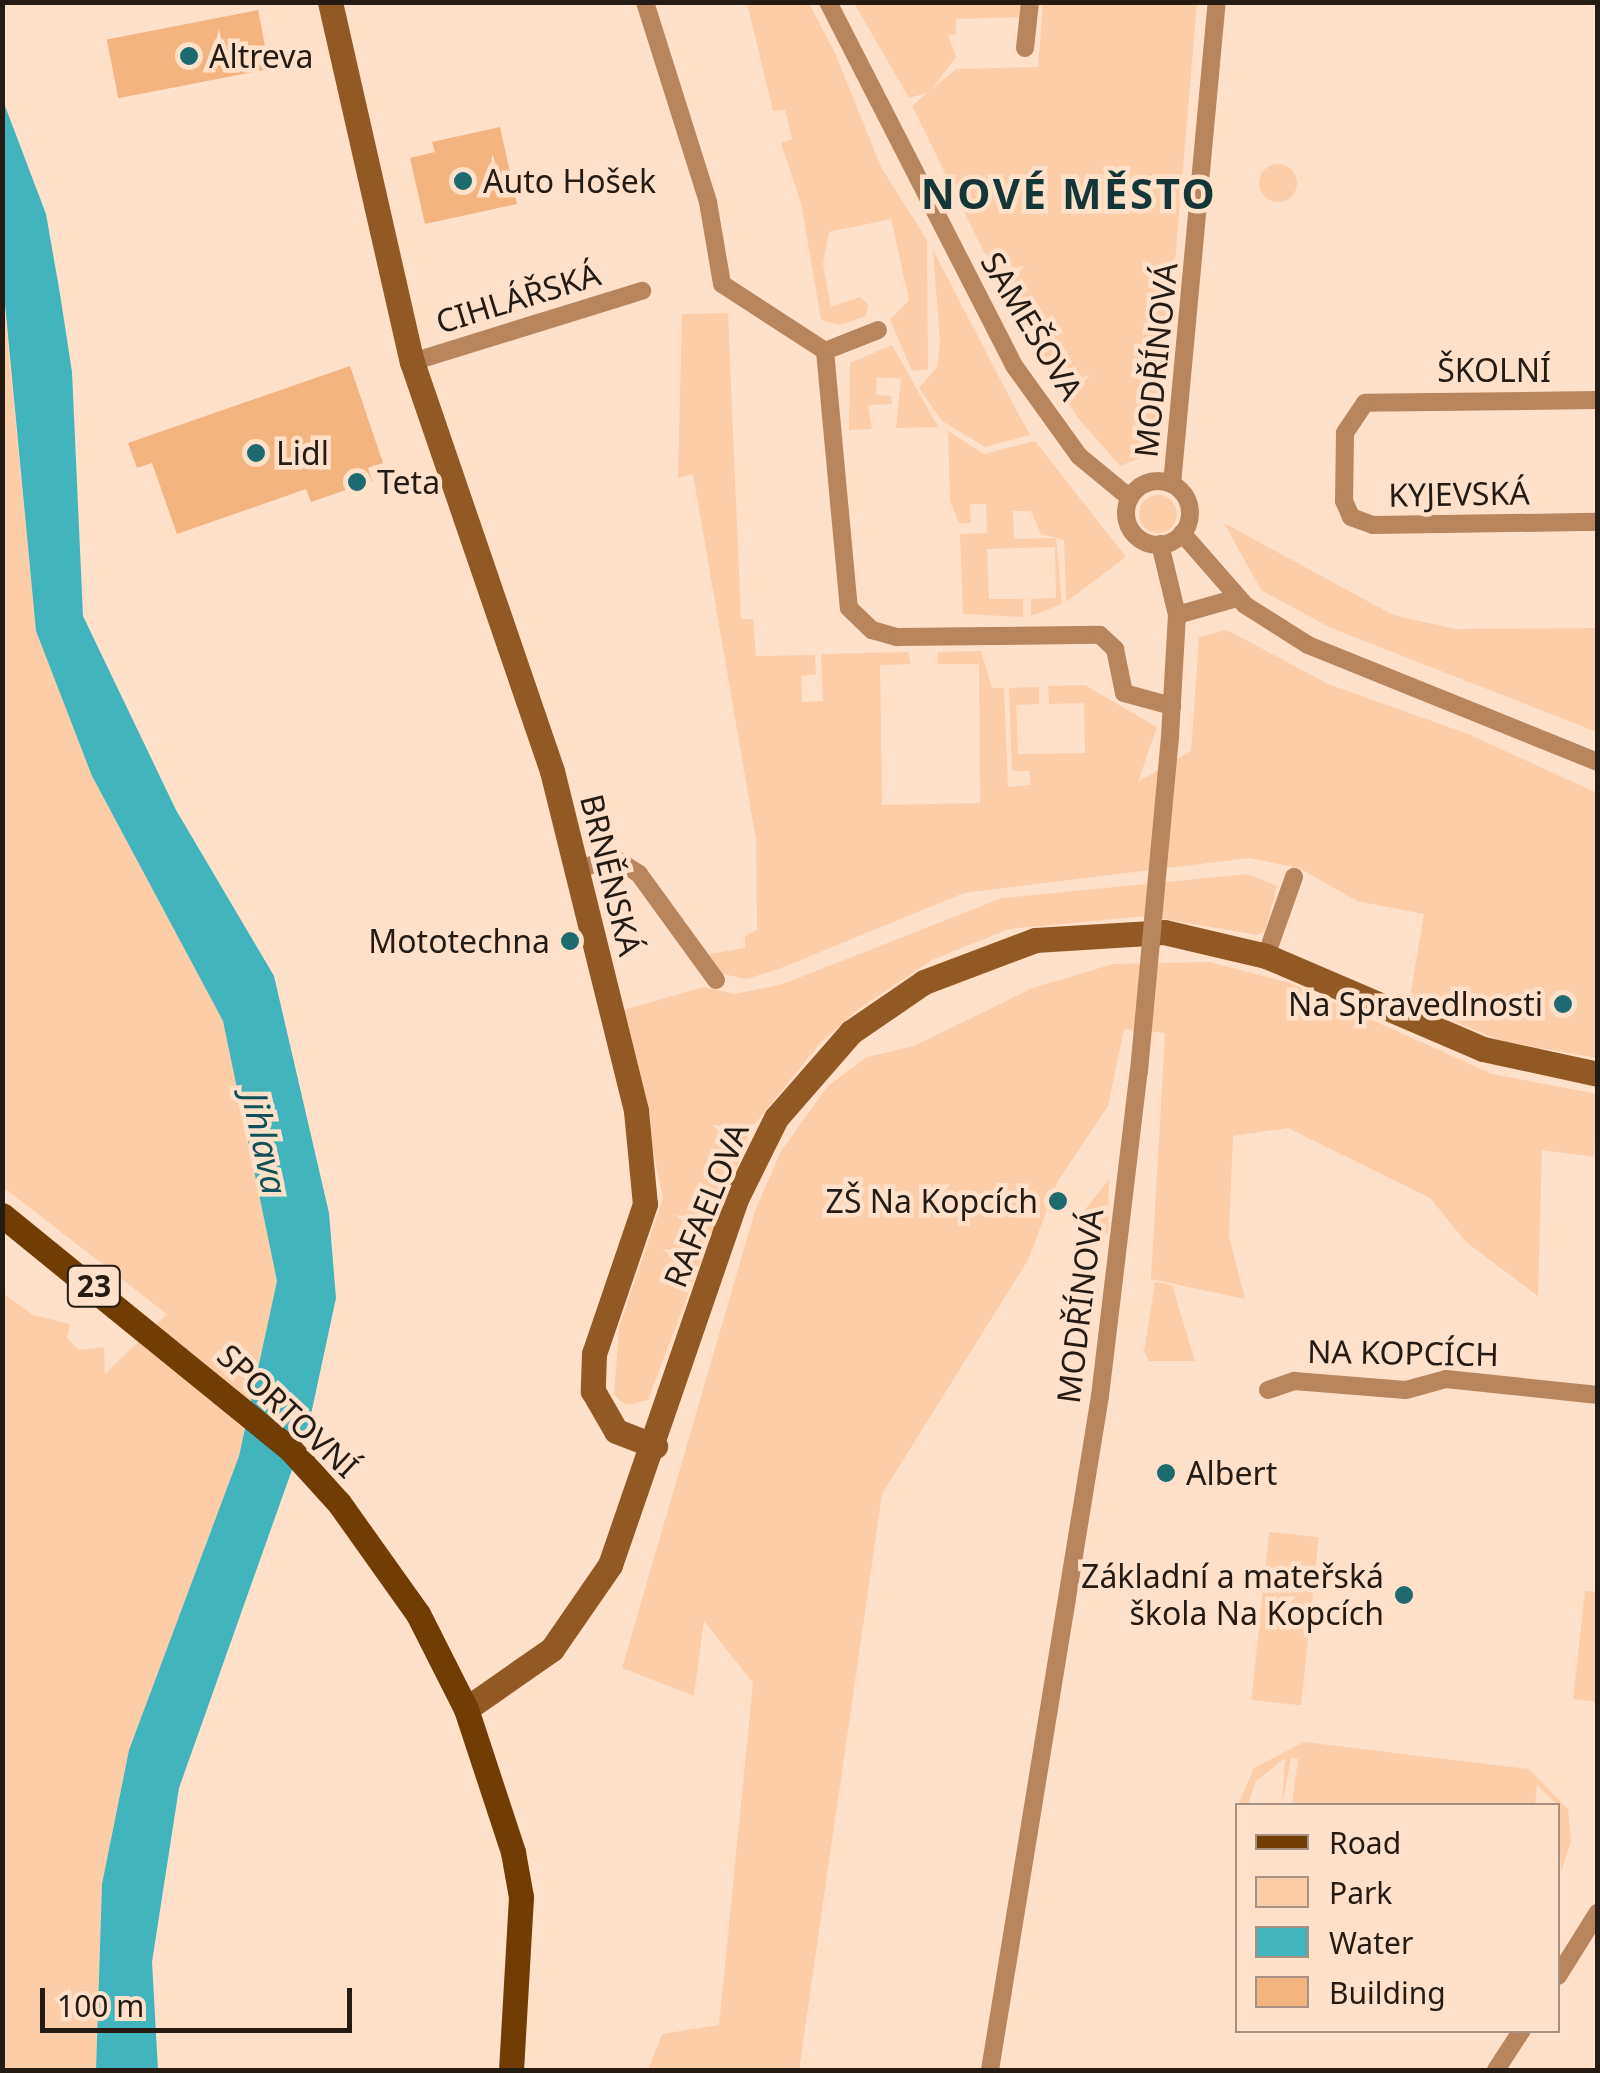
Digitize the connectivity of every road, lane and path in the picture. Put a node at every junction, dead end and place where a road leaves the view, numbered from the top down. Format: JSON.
{"nodes":[{"id":1,"x":330,"y":2,"type":"edge"},
{"id":2,"x":645,"y":2,"type":"edge"},
{"id":3,"x":828,"y":2,"type":"edge"},
{"id":4,"x":1030,"y":2,"type":"edge"},
{"id":5,"x":1218,"y":2,"type":"edge"},
{"id":6,"x":1025,"y":48,"type":"dead end"},
{"id":7,"x":642,"y":291,"type":"dead end"},
{"id":8,"x":878,"y":330,"type":"dead end"},
{"id":9,"x":825,"y":351,"type":"junction"},
{"id":10,"x":412,"y":362,"type":"junction"},
{"id":11,"x":1390,"y":399,"type":"joint"},
{"id":12,"x":1598,"y":400,"type":"edge"},
{"id":13,"x":1172,"y":484,"type":"junction"},
{"id":14,"x":1130,"y":498,"type":"junction"},
{"id":15,"x":1598,"y":522,"type":"edge"},
{"id":16,"x":1182,"y":533,"type":"junction"},
{"id":17,"x":1160,"y":544,"type":"junction"},
{"id":18,"x":1237,"y":598,"type":"junction"},
{"id":19,"x":1177,"y":615,"type":"junction"},
{"id":20,"x":1172,"y":706,"type":"junction"},
{"id":21,"x":1598,"y":762,"type":"edge"},
{"id":22,"x":579,"y":870,"type":"junction"},
{"id":23,"x":1294,"y":876,"type":"dead end"},
{"id":24,"x":1266,"y":956,"type":"junction"},
{"id":25,"x":716,"y":980,"type":"dead end"},
{"id":26,"x":1598,"y":1074,"type":"edge"},
{"id":27,"x":2,"y":1214,"type":"edge"},
{"id":28,"x":1268,"y":1390,"type":"dead end"},
{"id":29,"x":1598,"y":1395,"type":"edge"},
{"id":30,"x":655,"y":1446,"type":"junction"},
{"id":31,"x":466,"y":1709,"type":"junction"},
{"id":32,"x":1598,"y":1912,"type":"edge"},
{"id":33,"x":1560,"y":1973,"type":"edge"},
{"id":34,"x":1520,"y":2033,"type":"edge"},
{"id":35,"x":511,"y":2070,"type":"edge"},
{"id":36,"x":990,"y":2070,"type":"edge"},
{"id":37,"x":1496,"y":2070,"type":"edge"}],
"edges":[{"from":1,"to":10,"type":"main road","name":"BRNĚNSKÁ"},
{"from":2,"to":9,"type":"street"},
{"from":3,"to":14,"type":"street","name":"SAMEŠOVA"},
{"from":4,"to":6,"type":"street"},
{"from":5,"to":13,"type":"street","name":"MODŘÍNOVÁ"},
{"from":7,"to":10,"type":"street","name":"CIHLÁŘSKÁ"},
{"from":8,"to":9,"type":"street"},
{"from":9,"to":20,"type":"street"},
{"from":10,"to":22,"type":"main road","name":"BRNĚNSKÁ"},
{"from":11,"to":12,"type":"street","name":"ŠKOLNÍ"},
{"from":11,"to":15,"type":"street","name":"KYJEVSKÁ"},
{"from":13,"to":14,"type":"street"},
{"from":13,"to":16,"type":"street"},
{"from":14,"to":17,"type":"street","name":"SAMEŠOVA"},
{"from":16,"to":17,"type":"street"},
{"from":16,"to":18,"type":"street"},
{"from":17,"to":19,"type":"street","name":"MODŘÍNOVÁ"},
{"from":18,"to":19,"type":"street"},
{"from":18,"to":21,"type":"street"},
{"from":19,"to":20,"type":"street","name":"MODŘÍNOVÁ"},
{"from":20,"to":36,"type":"street","name":"MODŘÍNOVÁ","bridge":true},
{"from":22,"to":25,"type":"street"},
{"from":22,"to":30,"type":"main road","name":"BRNĚNSKÁ"},
{"from":23,"to":24,"type":"street"},
{"from":24,"to":26,"type":"main road","name":"RAFAELOVA"},
{"from":24,"to":30,"type":"main road","name":"RAFAELOVA"},
{"from":27,"to":31,"type":"main road","name":"SPORTOVNÍ","number":"23"},
{"from":28,"to":29,"type":"street","name":"NA KOPCÍCH"},
{"from":30,"to":31,"type":"main road"},
{"from":31,"to":35,"type":"main road","number":"23"},
{"from":32,"to":33,"type":"street"},
{"from":34,"to":37,"type":"street"}]}
